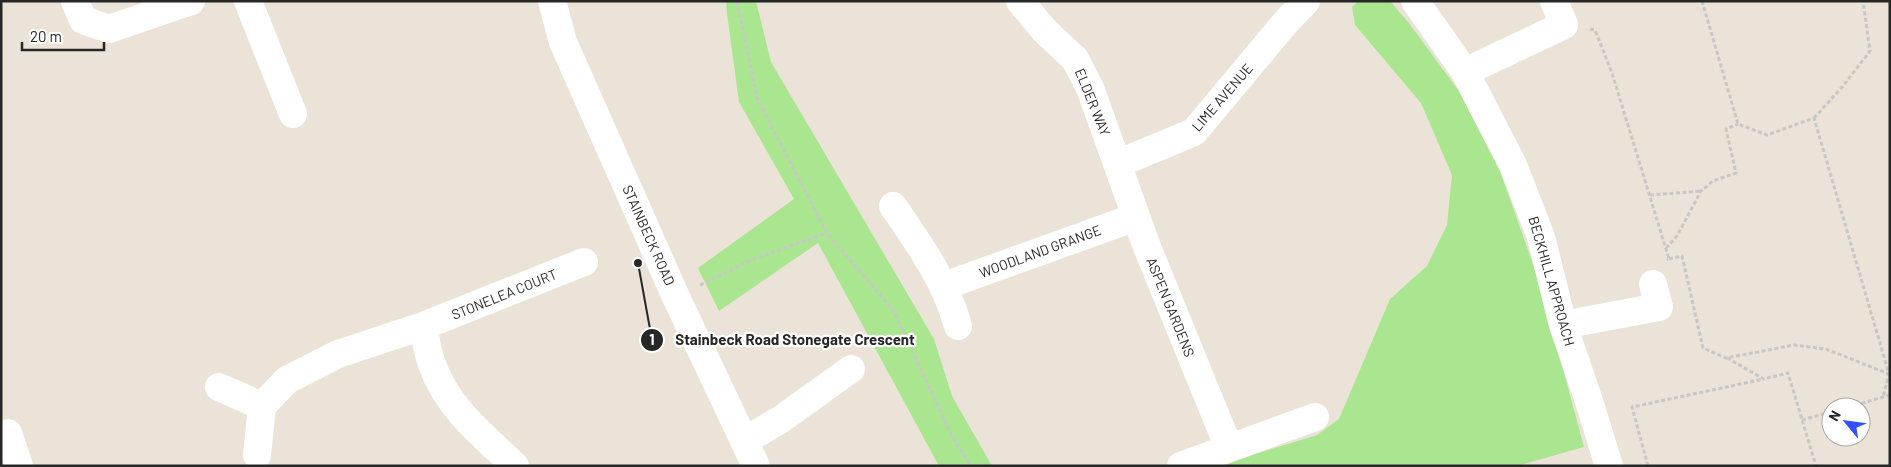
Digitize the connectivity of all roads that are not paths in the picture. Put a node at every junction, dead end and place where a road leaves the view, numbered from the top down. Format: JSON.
{"nodes":[{"id":1,"x":75,"y":1,"type":"edge"},
{"id":2,"x":191,"y":1,"type":"edge"},
{"id":3,"x":248,"y":1,"type":"edge"},
{"id":4,"x":552,"y":1,"type":"edge"},
{"id":5,"x":1020,"y":1,"type":"edge"},
{"id":6,"x":1306,"y":1,"type":"edge"},
{"id":7,"x":1414,"y":1,"type":"edge"},
{"id":8,"x":1554,"y":1,"type":"edge"},
{"id":9,"x":1465,"y":72,"type":"junction"},
{"id":10,"x":293,"y":114,"type":"dead end"},
{"id":11,"x":1117,"y":164,"type":"junction"},
{"id":12,"x":893,"y":206,"type":"dead end"},
{"id":13,"x":1136,"y":217,"type":"junction"},
{"id":14,"x":584,"y":262,"type":"dead end"},
{"id":15,"x":1653,"y":284,"type":"road end"},
{"id":16,"x":944,"y":286,"type":"junction"},
{"id":17,"x":1563,"y":325,"type":"junction"},
{"id":18,"x":423,"y":326,"type":"junction"},
{"id":19,"x":958,"y":326,"type":"dead end"},
{"id":20,"x":851,"y":369,"type":"dead end"},
{"id":21,"x":219,"y":387,"type":"dead end"},
{"id":22,"x":262,"y":406,"type":"junction"},
{"id":23,"x":1315,"y":417,"type":"dead end"},
{"id":24,"x":8,"y":433,"type":"dead end"},
{"id":25,"x":744,"y":440,"type":"junction"},
{"id":26,"x":1229,"y":448,"type":"junction"},
{"id":27,"x":257,"y":455,"type":"dead end"},
{"id":28,"x":19,"y":466,"type":"edge"},
{"id":29,"x":515,"y":466,"type":"edge"},
{"id":30,"x":756,"y":466,"type":"edge"},
{"id":31,"x":1181,"y":466,"type":"edge"},
{"id":32,"x":1609,"y":466,"type":"edge"}],
"edges":[{"from":1,"to":2,"type":"street"},
{"from":3,"to":10,"type":"street"},
{"from":4,"to":25,"type":"street","name":"STAINBECK ROAD"},
{"from":5,"to":11,"type":"street","name":"ELDER WAY"},
{"from":6,"to":11,"type":"street","name":"LIME AVENUE"},
{"from":7,"to":9,"type":"street","name":"BECKHILL APPROACH"},
{"from":8,"to":9,"type":"street"},
{"from":9,"to":17,"type":"street","name":"BECKHILL APPROACH"},
{"from":11,"to":13,"type":"street","name":"ASPEN GARDENS"},
{"from":12,"to":16,"type":"street"},
{"from":13,"to":16,"type":"street","name":"WOODLAND GRANGE"},
{"from":13,"to":26,"type":"street","name":"ASPEN GARDENS"},
{"from":14,"to":18,"type":"street","name":"STONELEA COURT"},
{"from":15,"to":17,"type":"street"},
{"from":16,"to":19,"type":"street"},
{"from":17,"to":32,"type":"street","name":"BECKHILL APPROACH"},
{"from":18,"to":22,"type":"street","name":"STONELEA COURT"},
{"from":18,"to":29,"type":"street"},
{"from":20,"to":25,"type":"street"},
{"from":21,"to":22,"type":"street"},
{"from":22,"to":27,"type":"street"},
{"from":23,"to":26,"type":"street"},
{"from":24,"to":28,"type":"street"},
{"from":25,"to":30,"type":"street","name":"STAINBECK ROAD"},
{"from":26,"to":31,"type":"street"}]}
